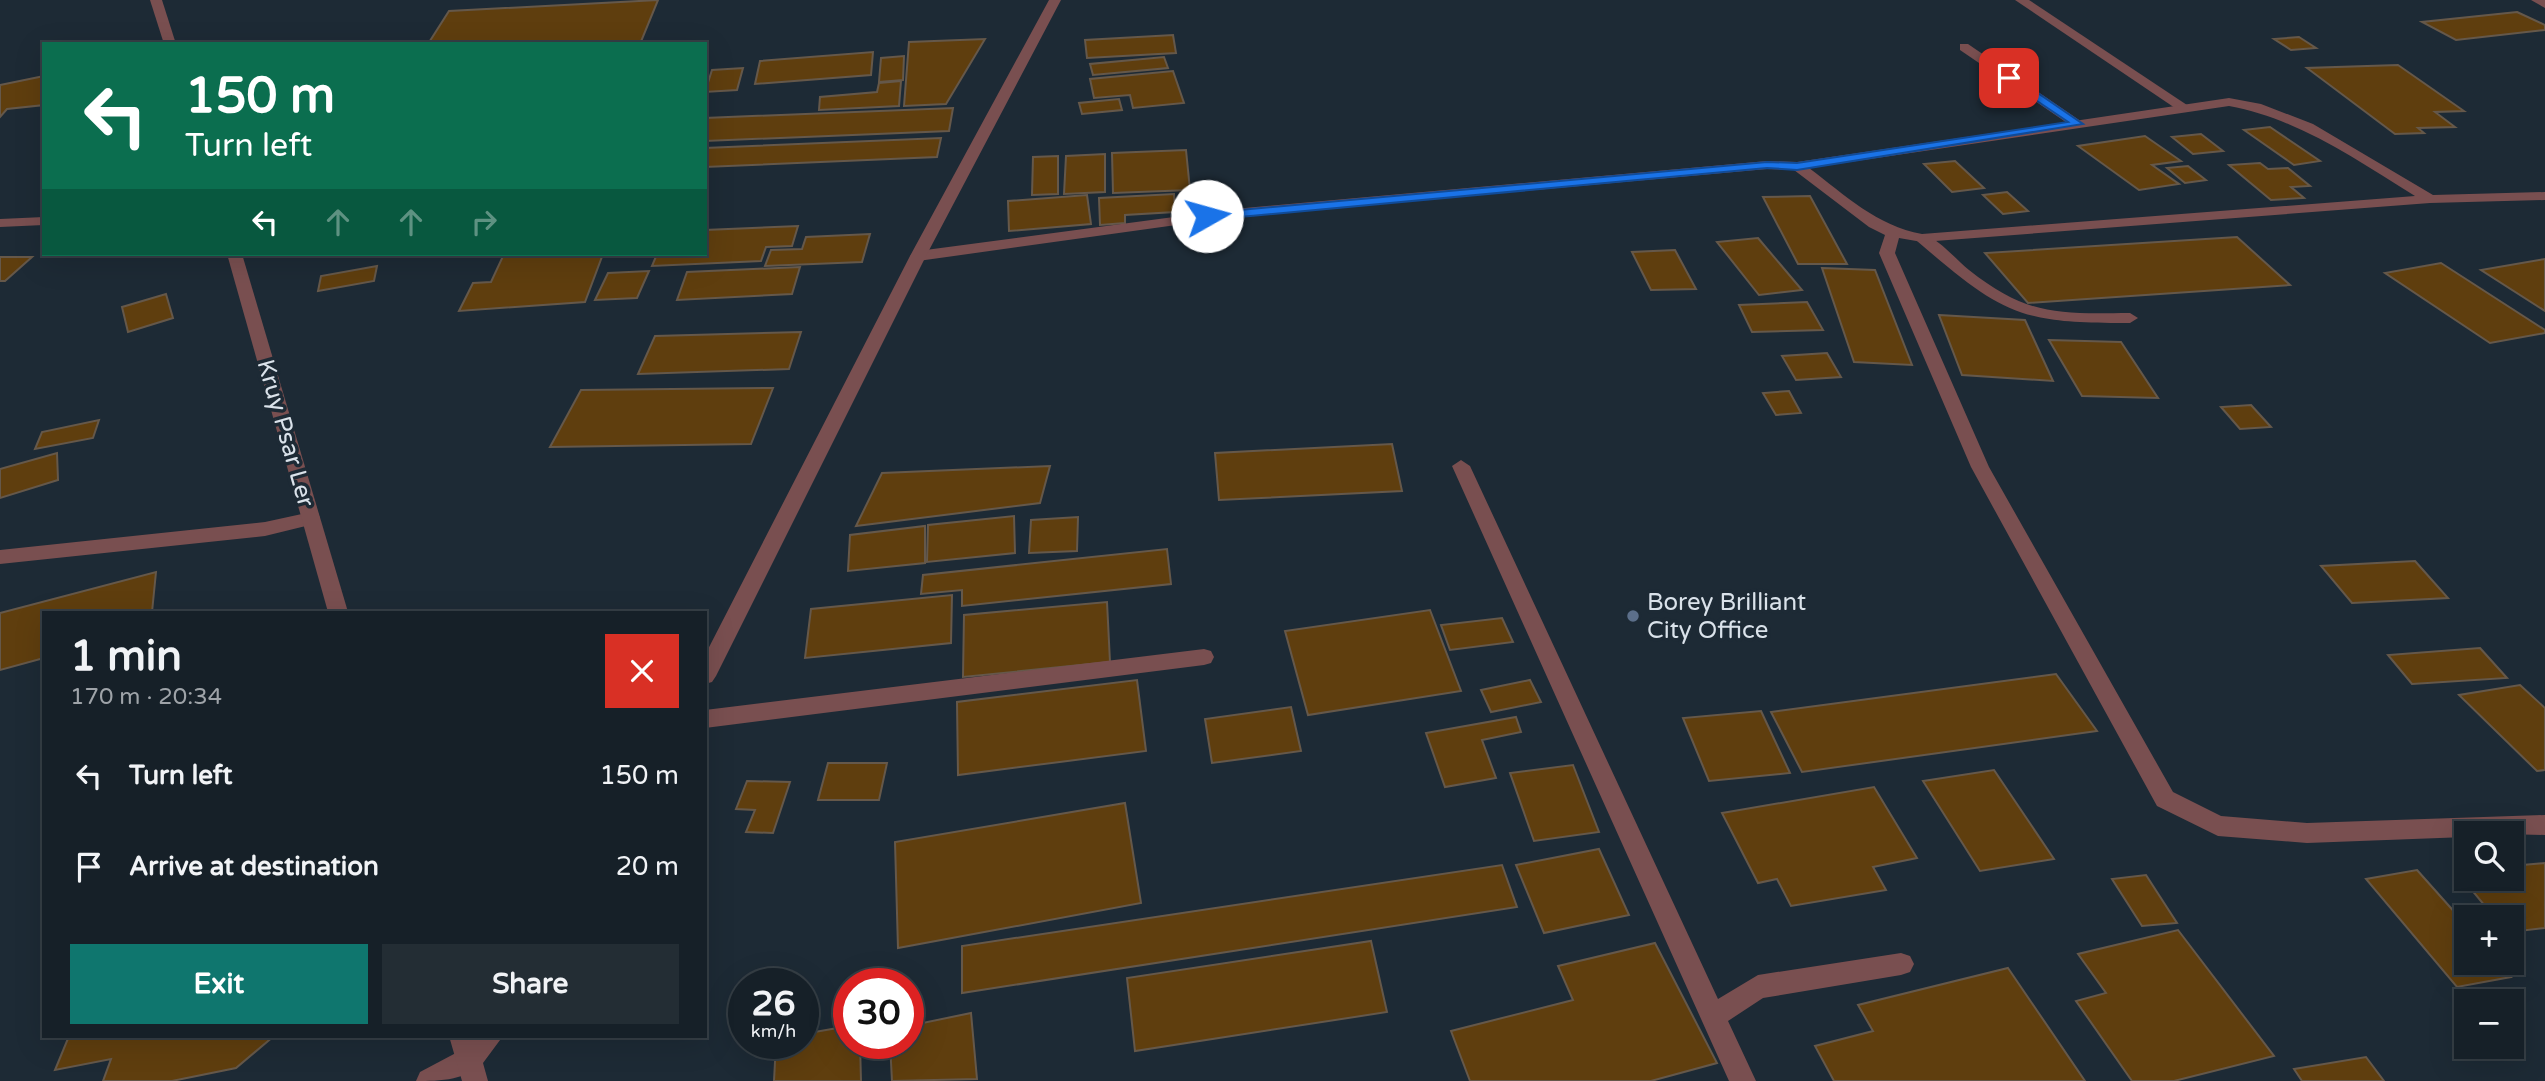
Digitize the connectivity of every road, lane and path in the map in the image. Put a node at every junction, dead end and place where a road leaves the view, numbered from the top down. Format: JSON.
{"nodes":[{"id":1,"x":156,"y":0,"type":"edge"},
{"id":2,"x":1055,"y":0,"type":"edge"},
{"id":3,"x":2021,"y":0,"type":"edge"},
{"id":4,"x":2537,"y":0,"type":"edge"},
{"id":5,"x":2545,"y":4,"type":"edge"},
{"id":6,"x":169,"y":42,"type":"edge"},
{"id":7,"x":1964,"y":47,"type":"dead end"},
{"id":8,"x":2183,"y":107,"type":"junction"},
{"id":9,"x":2078,"y":124,"type":"junction"},
{"id":10,"x":1797,"y":166,"type":"junction"},
{"id":11,"x":2545,"y":196,"type":"edge"},
{"id":12,"x":2430,"y":199,"type":"junction"},
{"id":13,"x":42,"y":221,"type":"edge"},
{"id":14,"x":0,"y":223,"type":"edge"},
{"id":15,"x":1893,"y":233,"type":"junction"},
{"id":16,"x":1923,"y":238,"type":"junction"},
{"id":17,"x":235,"y":256,"type":"edge"},
{"id":18,"x":918,"y":256,"type":"junction"},
{"id":19,"x":2130,"y":318,"type":"dead end"},
{"id":20,"x":1461,"y":466,"type":"dead end"},
{"id":21,"x":311,"y":518,"type":"junction"},
{"id":22,"x":0,"y":557,"type":"edge"},
{"id":23,"x":338,"y":611,"type":"edge"},
{"id":24,"x":1204,"y":657,"type":"dead end"},
{"id":25,"x":707,"y":672,"type":"edge"},
{"id":26,"x":707,"y":719,"type":"edge"},
{"id":27,"x":2545,"y":825,"type":"edge"},
{"id":28,"x":1901,"y":964,"type":"dead end"},
{"id":29,"x":1713,"y":1017,"type":"junction"},
{"id":30,"x":488,"y":1038,"type":"edge"},
{"id":31,"x":468,"y":1059,"type":"edge"},
{"id":32,"x":429,"y":1081,"type":"edge"},
{"id":33,"x":1742,"y":1081,"type":"edge"}],
"edges":[{"from":1,"to":6,"type":"street"},
{"from":2,"to":18,"type":"street"},
{"from":3,"to":8,"type":"street"},
{"from":4,"to":5,"type":"street"},
{"from":7,"to":9,"type":"street"},
{"from":8,"to":9,"type":"street"},
{"from":8,"to":12,"type":"street"},
{"from":9,"to":10,"type":"street"},
{"from":10,"to":15,"type":"street"},
{"from":10,"to":18,"type":"street"},
{"from":11,"to":12,"type":"street"},
{"from":12,"to":16,"type":"street"},
{"from":13,"to":14,"type":"street"},
{"from":15,"to":16,"type":"street"},
{"from":15,"to":27,"type":"street"},
{"from":16,"to":19,"type":"lane"},
{"from":17,"to":21,"type":"street","name":"Kruy Psar Ler"},
{"from":18,"to":25,"type":"street"},
{"from":20,"to":29,"type":"street"},
{"from":21,"to":22,"type":"street"},
{"from":21,"to":23,"type":"street","name":"Kruy Psar Ler"},
{"from":24,"to":26,"type":"street"},
{"from":28,"to":29,"type":"street"},
{"from":29,"to":33,"type":"street"},
{"from":30,"to":31,"type":"street"},
{"from":31,"to":32,"type":"street"}]}
